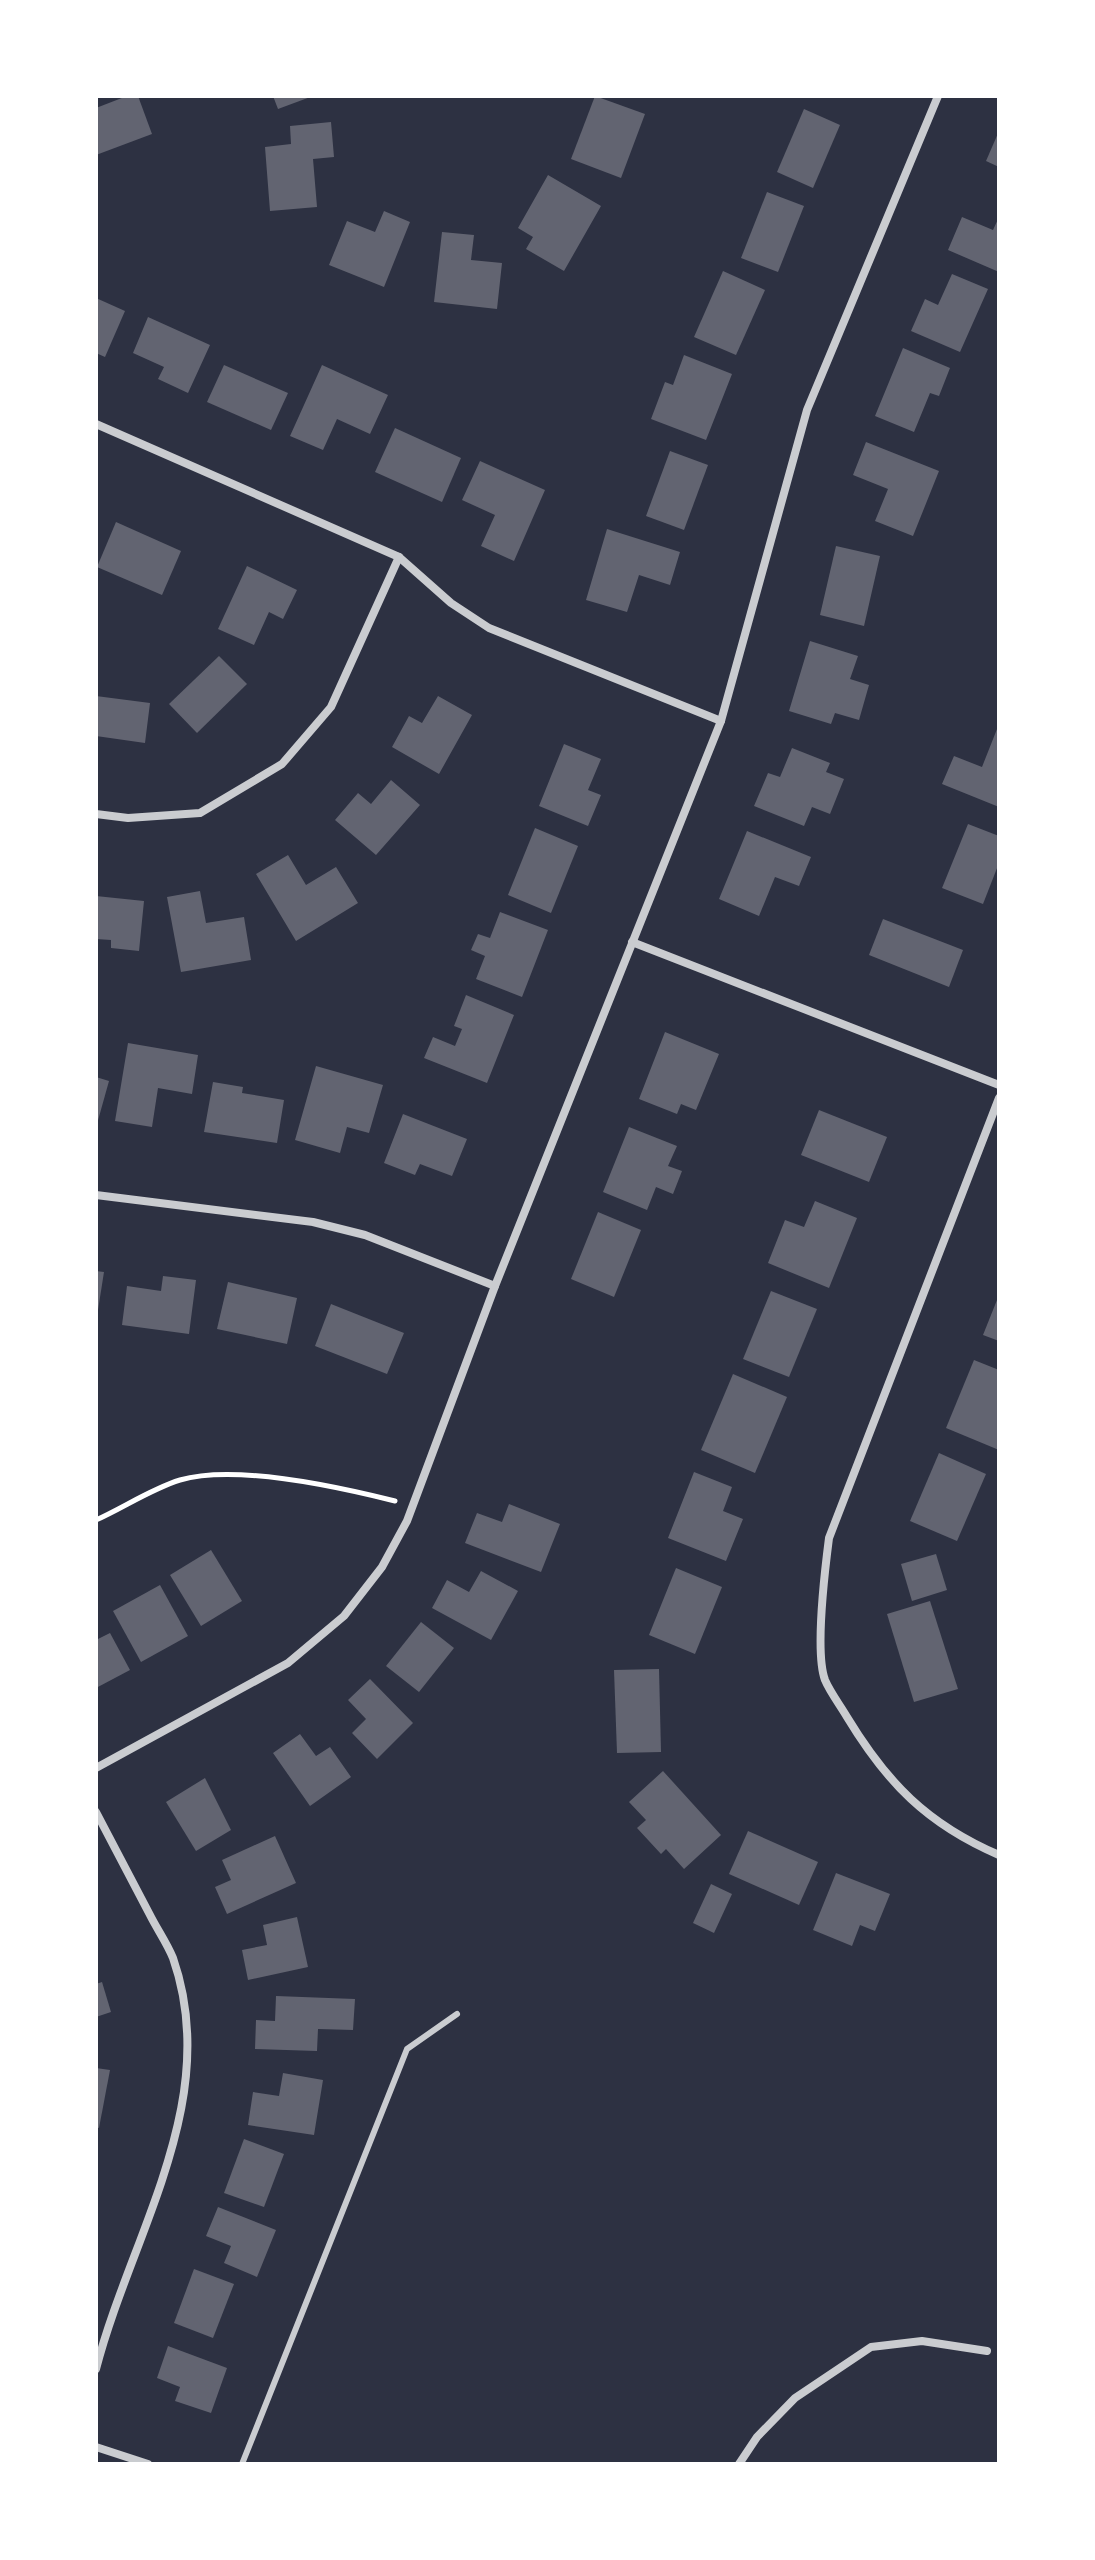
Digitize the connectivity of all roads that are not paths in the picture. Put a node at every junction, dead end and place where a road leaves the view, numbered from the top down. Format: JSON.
{"nodes":[{"id":1,"x":938,"y":96,"type":"edge"},
{"id":2,"x":96,"y":424,"type":"edge"},
{"id":3,"x":399,"y":557,"type":"junction"},
{"id":4,"x":721,"y":721,"type":"junction"},
{"id":5,"x":96,"y":814,"type":"edge"},
{"id":6,"x":632,"y":942,"type":"junction"},
{"id":7,"x":999,"y":1085,"type":"edge"},
{"id":8,"x":999,"y":1098,"type":"edge"},
{"id":9,"x":96,"y":1195,"type":"edge"},
{"id":10,"x":495,"y":1286,"type":"junction"},
{"id":11,"x":96,"y":1768,"type":"edge"},
{"id":12,"x":96,"y":1812,"type":"edge"},
{"id":13,"x":999,"y":1855,"type":"edge"},
{"id":14,"x":457,"y":2014,"type":"dead end"},
{"id":15,"x":987,"y":2351,"type":"dead end"},
{"id":16,"x":96,"y":2369,"type":"edge"},
{"id":17,"x":96,"y":2447,"type":"edge"},
{"id":18,"x":148,"y":2464,"type":"edge"},
{"id":19,"x":242,"y":2464,"type":"edge"},
{"id":20,"x":739,"y":2464,"type":"edge"}],
"edges":[{"from":1,"to":4,"type":"street"},
{"from":2,"to":3,"type":"street"},
{"from":3,"to":4,"type":"street"},
{"from":3,"to":5,"type":"street"},
{"from":4,"to":6,"type":"street"},
{"from":6,"to":7,"type":"street"},
{"from":6,"to":10,"type":"street"},
{"from":8,"to":13,"type":"street"},
{"from":9,"to":10,"type":"street"},
{"from":10,"to":11,"type":"street"},
{"from":12,"to":16,"type":"street"},
{"from":14,"to":19,"type":"lane"},
{"from":15,"to":20,"type":"street"},
{"from":17,"to":18,"type":"street"}]}
